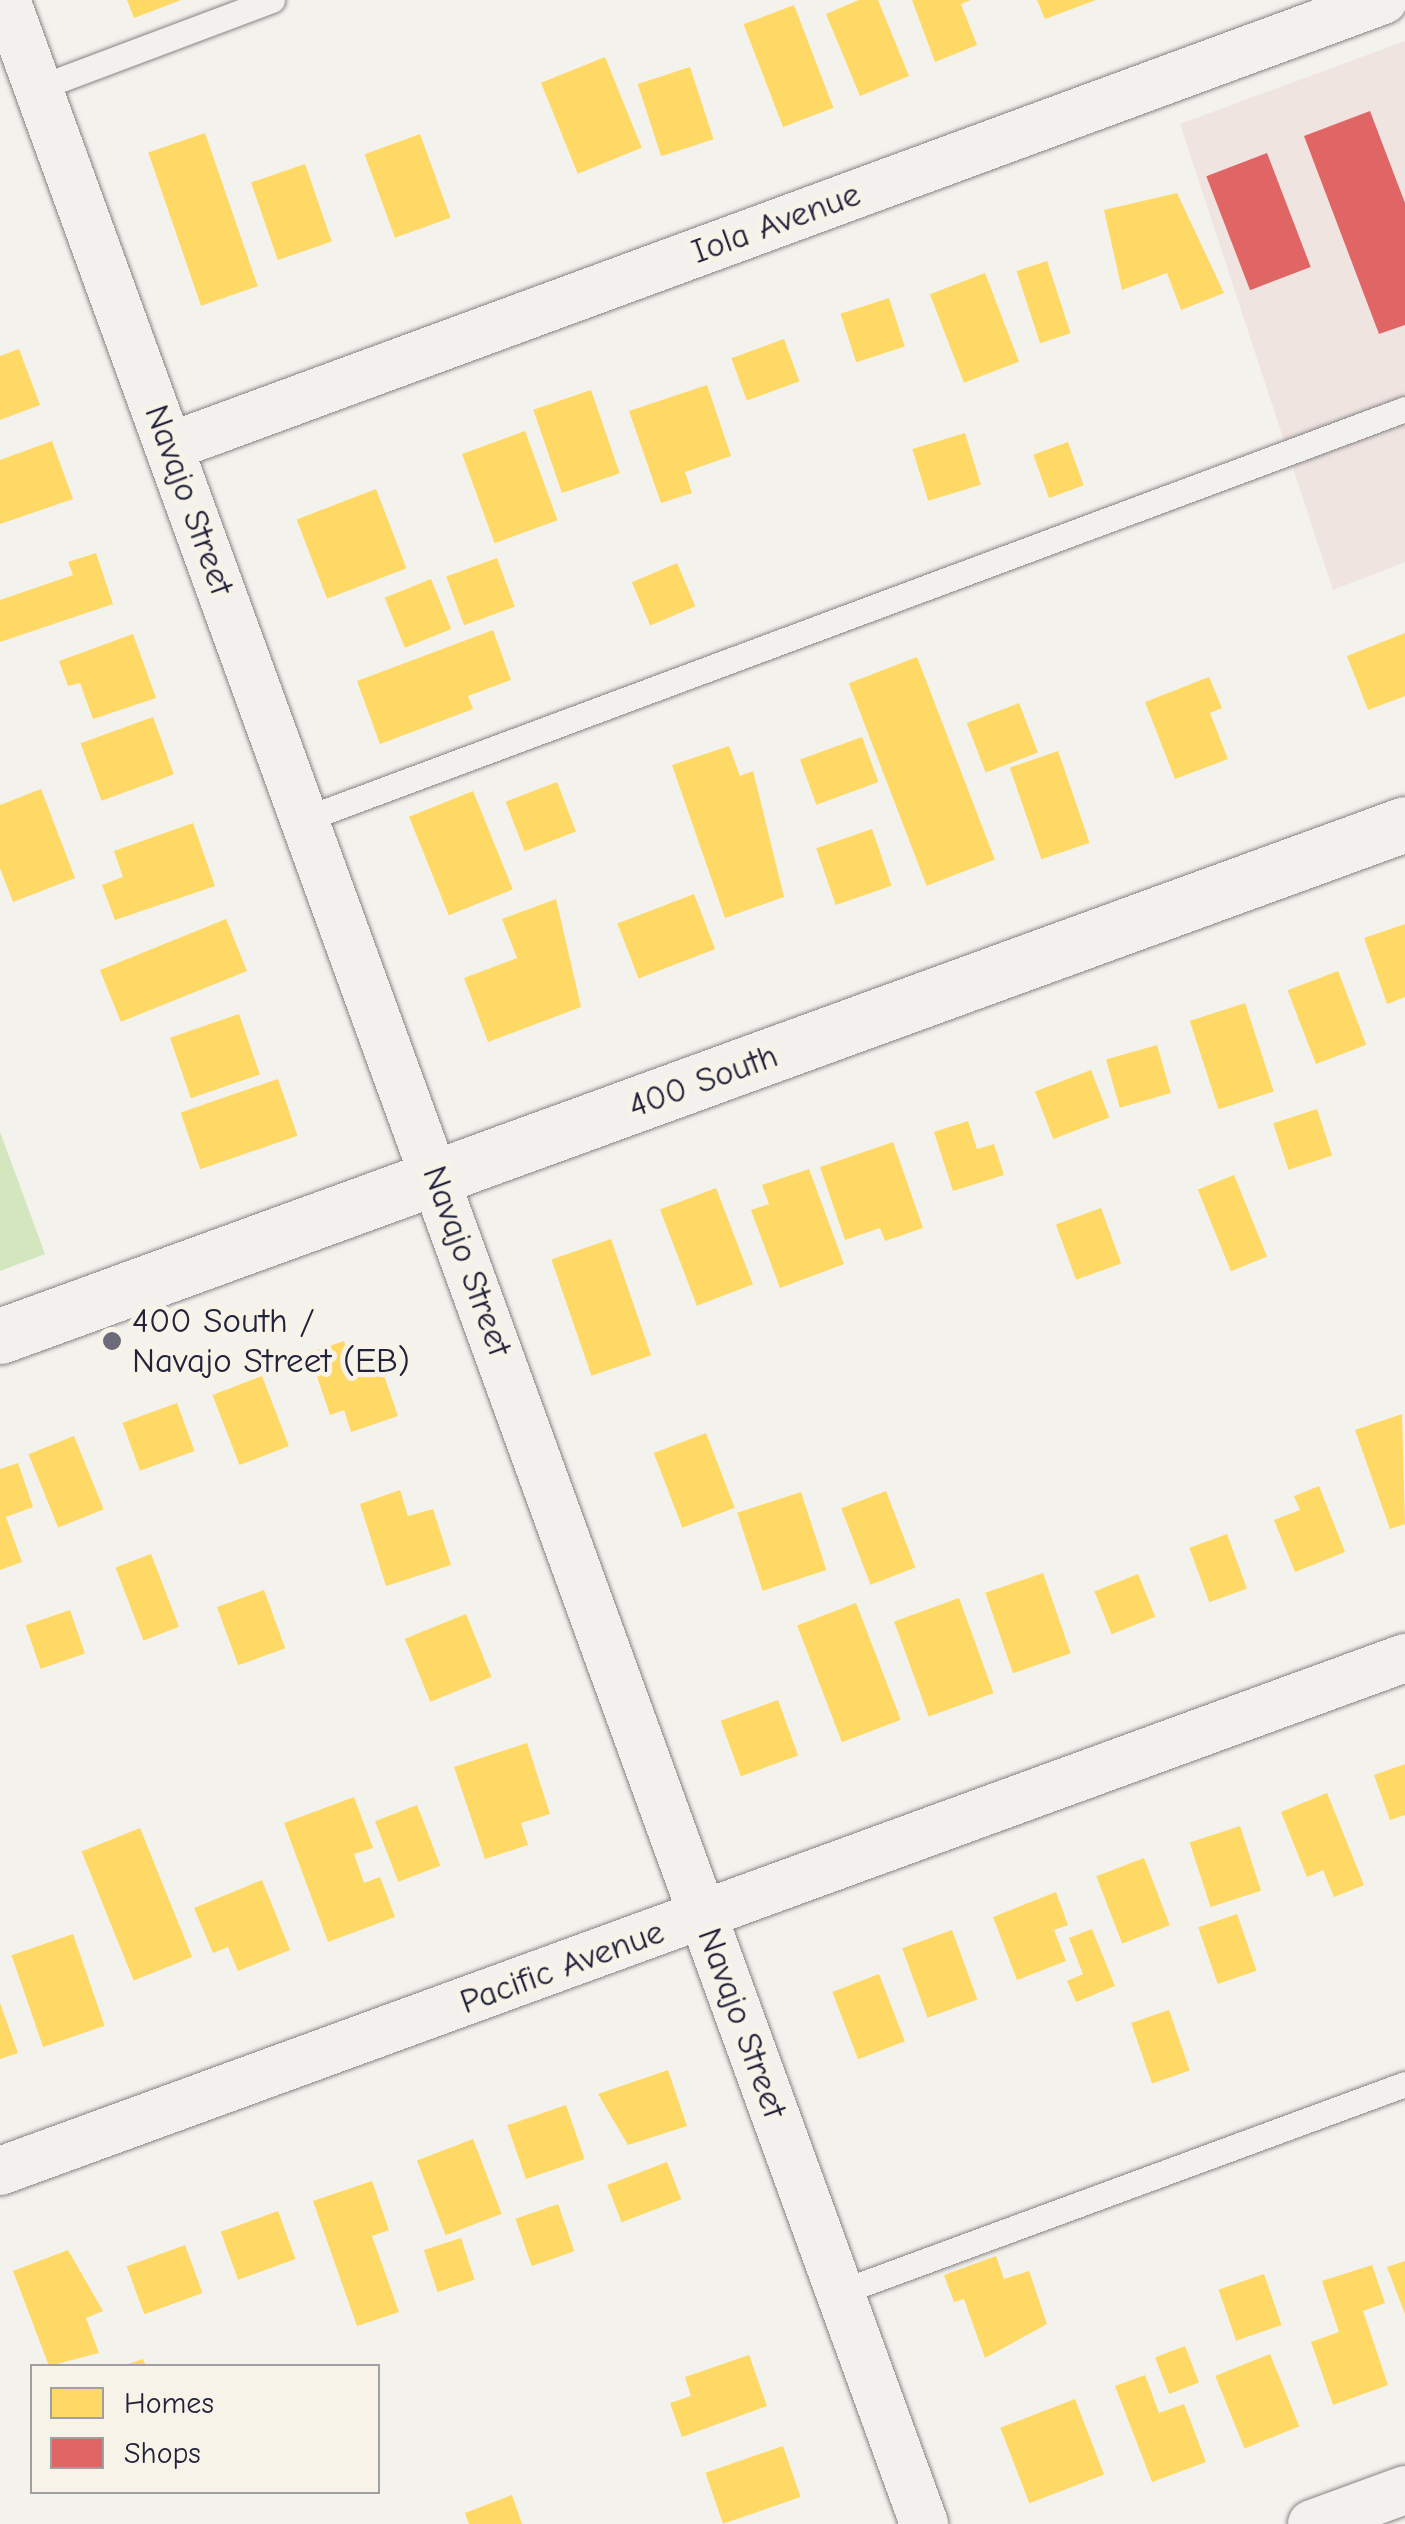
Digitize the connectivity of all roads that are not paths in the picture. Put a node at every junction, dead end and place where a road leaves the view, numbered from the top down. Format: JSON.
{"nodes":[{"id":1,"x":6,"y":0,"type":"edge"},
{"id":2,"x":272,"y":0,"type":"edge"},
{"id":3,"x":1384,"y":0,"type":"edge"},
{"id":4,"x":38,"y":88,"type":"junction"},
{"id":5,"x":1405,"y":409,"type":"edge"},
{"id":6,"x":169,"y":446,"type":"junction"},
{"id":7,"x":305,"y":819,"type":"junction"},
{"id":8,"x":1405,"y":824,"type":"edge"},
{"id":9,"x":437,"y":1178,"type":"junction"},
{"id":10,"x":0,"y":1336,"type":"edge"},
{"id":11,"x":1405,"y":1658,"type":"edge"},
{"id":12,"x":704,"y":1915,"type":"junction"},
{"id":13,"x":1405,"y":2084,"type":"edge"},
{"id":14,"x":0,"y":2171,"type":"edge"},
{"id":15,"x":838,"y":2292,"type":"junction"},
{"id":16,"x":1405,"y":2490,"type":"edge"},
{"id":17,"x":924,"y":2524,"type":"edge"},
{"id":18,"x":1312,"y":2524,"type":"edge"}],
"edges":[{"from":1,"to":4,"type":"street","name":"Navajo Street"},
{"from":2,"to":4,"type":"lane"},
{"from":3,"to":6,"type":"street","name":"Iola Avenue"},
{"from":4,"to":6,"type":"street","name":"Navajo Street"},
{"from":5,"to":7,"type":"lane"},
{"from":6,"to":7,"type":"street","name":"Navajo Street"},
{"from":7,"to":9,"type":"street","name":"Navajo Street"},
{"from":8,"to":9,"type":"main road","name":"400 South"},
{"from":9,"to":10,"type":"main road","name":"400 South"},
{"from":9,"to":12,"type":"street","name":"Navajo Street"},
{"from":11,"to":12,"type":"street","name":"Pacific Avenue"},
{"from":12,"to":14,"type":"street","name":"Pacific Avenue"},
{"from":12,"to":15,"type":"street","name":"Navajo Street"},
{"from":13,"to":15,"type":"lane"},
{"from":15,"to":17,"type":"street","name":"Navajo Street"},
{"from":16,"to":18,"type":"street"}]}
